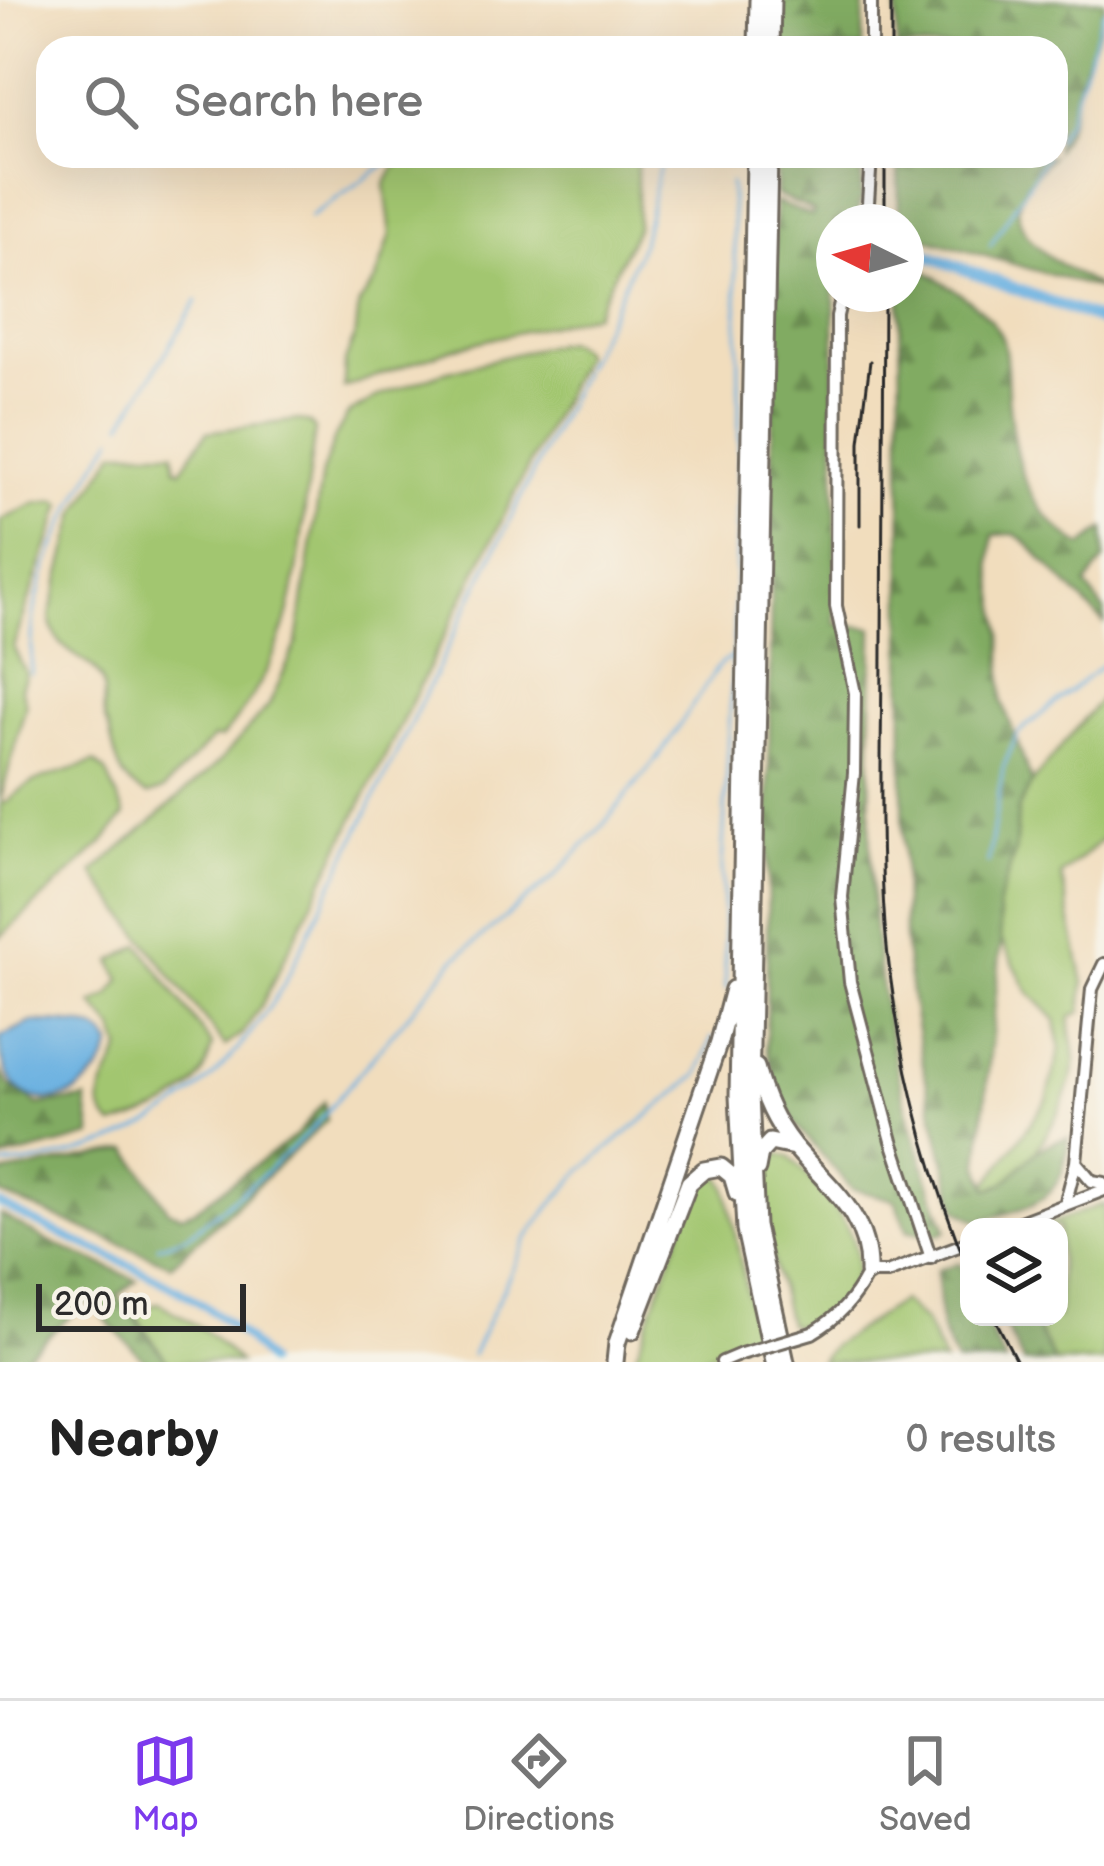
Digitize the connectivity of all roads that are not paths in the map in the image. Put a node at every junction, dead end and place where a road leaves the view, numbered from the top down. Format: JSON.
{"nodes":[{"id":1,"x":758,"y":0,"type":"edge"},
{"id":2,"x":772,"y":0,"type":"edge"},
{"id":3,"x":871,"y":0,"type":"edge"},
{"id":4,"x":757,"y":36,"type":"edge"},
{"id":5,"x":771,"y":36,"type":"edge"},
{"id":6,"x":871,"y":36,"type":"edge"},
{"id":7,"x":762,"y":168,"type":"edge"},
{"id":8,"x":870,"y":168,"type":"edge"},
{"id":9,"x":868,"y":204,"type":"edge"},
{"id":10,"x":760,"y":250,"type":"junction"},
{"id":11,"x":837,"y":312,"type":"edge"},
{"id":12,"x":742,"y":915,"type":"junction"},
{"id":13,"x":1104,"y":964,"type":"edge"},
{"id":14,"x":751,"y":1035,"type":"junction"},
{"id":15,"x":794,"y":1147,"type":"junction"},
{"id":16,"x":1076,"y":1162,"type":"junction"},
{"id":17,"x":1104,"y":1186,"type":"edge"},
{"id":18,"x":1065,"y":1205,"type":"junction"},
{"id":19,"x":1030,"y":1218,"type":"edge"},
{"id":20,"x":751,"y":1228,"type":"junction"},
{"id":21,"x":960,"y":1246,"type":"edge"},
{"id":22,"x":931,"y":1258,"type":"junction"},
{"id":23,"x":868,"y":1273,"type":"junction"},
{"id":24,"x":618,"y":1362,"type":"edge"},
{"id":25,"x":722,"y":1362,"type":"edge"},
{"id":26,"x":774,"y":1362,"type":"edge"},
{"id":27,"x":786,"y":1362,"type":"edge"}],
"edges":[{"from":1,"to":4,"type":"highway"},
{"from":2,"to":5,"type":"highway"},
{"from":3,"to":6,"type":"street"},
{"from":7,"to":10,"type":"highway"},
{"from":8,"to":9,"type":"street"},
{"from":10,"to":12,"type":"highway"},
{"from":10,"to":14,"type":"highway"},
{"from":11,"to":22,"type":"street"},
{"from":12,"to":20,"type":"highway"},
{"from":12,"to":24,"type":"highway"},
{"from":13,"to":16,"type":"street"},
{"from":14,"to":15,"type":"highway"},
{"from":14,"to":20,"type":"highway"},
{"from":15,"to":20,"type":"highway"},
{"from":15,"to":23,"type":"highway"},
{"from":16,"to":17,"type":"street"},
{"from":16,"to":18,"type":"street"},
{"from":17,"to":18,"type":"street"},
{"from":18,"to":19,"type":"street"},
{"from":20,"to":24,"type":"highway"},
{"from":20,"to":26,"type":"highway"},
{"from":20,"to":27,"type":"highway"},
{"from":21,"to":22,"type":"street"},
{"from":22,"to":23,"type":"street"},
{"from":23,"to":25,"type":"street","bridge":true}]}
